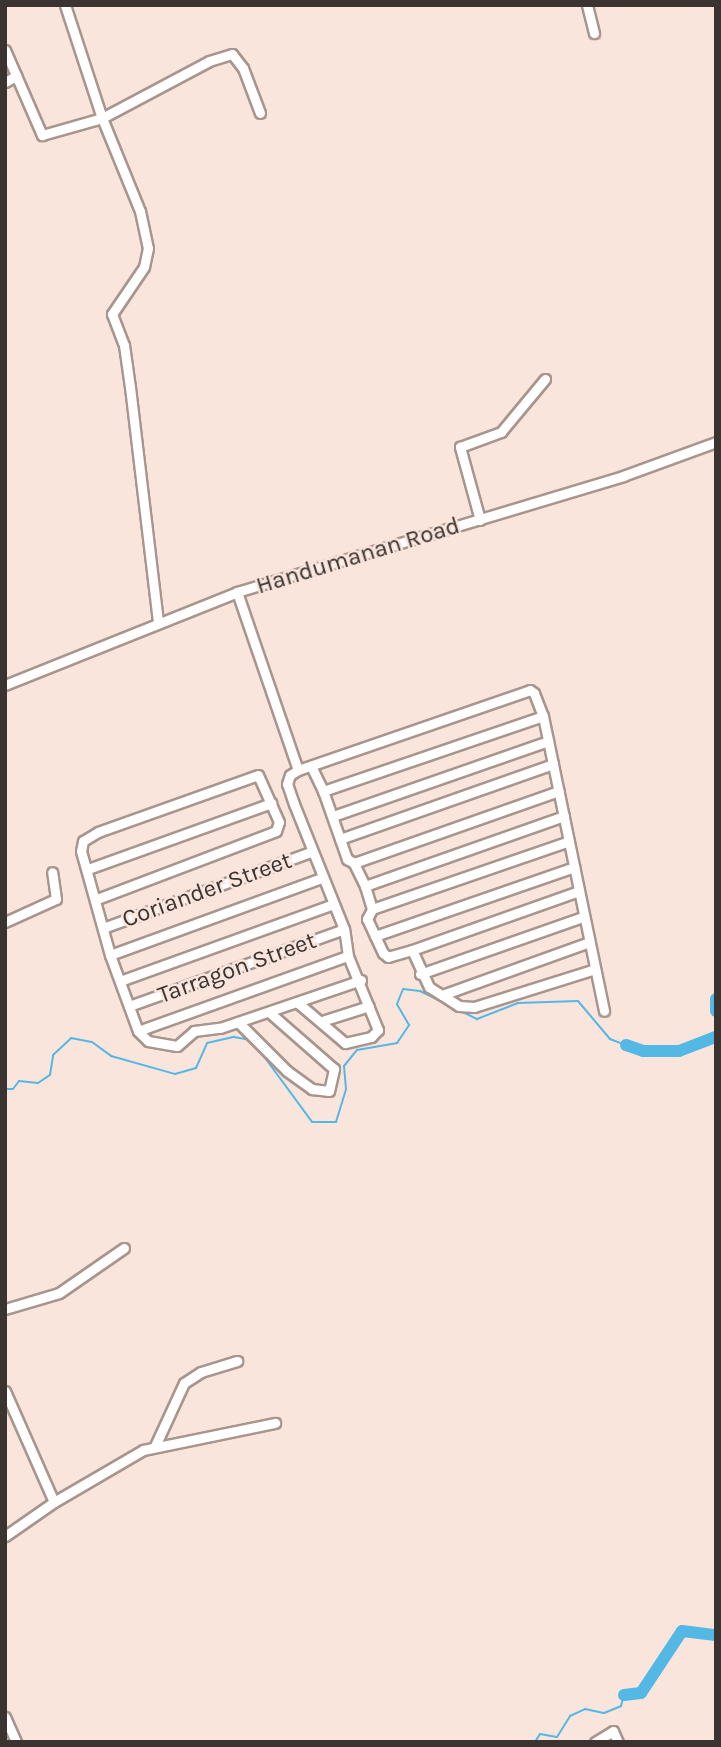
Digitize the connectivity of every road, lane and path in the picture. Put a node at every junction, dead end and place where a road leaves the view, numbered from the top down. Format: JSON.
{"nodes":[{"id":1,"x":65,"y":5,"type":"edge"},
{"id":2,"x":587,"y":5,"type":"edge"},
{"id":3,"x":594,"y":33,"type":"dead end"},
{"id":4,"x":5,"y":50,"type":"edge"},
{"id":5,"x":16,"y":76,"type":"junction"},
{"id":6,"x":5,"y":82,"type":"edge"},
{"id":7,"x":260,"y":113,"type":"dead end"},
{"id":8,"x":102,"y":118,"type":"junction"},
{"id":9,"x":545,"y":379,"type":"dead end"},
{"id":10,"x":716,"y":442,"type":"edge"},
{"id":11,"x":480,"y":520,"type":"junction"},
{"id":12,"x":237,"y":593,"type":"junction"},
{"id":13,"x":158,"y":623,"type":"junction"},
{"id":14,"x":5,"y":685,"type":"edge"},
{"id":15,"x":543,"y":716,"type":"junction"},
{"id":16,"x":548,"y":741,"type":"junction"},
{"id":17,"x":553,"y":764,"type":"junction"},
{"id":18,"x":311,"y":766,"type":"junction"},
{"id":19,"x":298,"y":770,"type":"junction"},
{"id":20,"x":559,"y":790,"type":"junction"},
{"id":21,"x":323,"y":791,"type":"junction"},
{"id":22,"x":271,"y":803,"type":"junction"},
{"id":23,"x":333,"y":816,"type":"junction"},
{"id":24,"x":564,"y":816,"type":"junction"},
{"id":25,"x":340,"y":839,"type":"junction"},
{"id":26,"x":569,"y":841,"type":"junction"},
{"id":27,"x":311,"y":852,"type":"junction"},
{"id":28,"x":354,"y":863,"type":"junction"},
{"id":29,"x":574,"y":867,"type":"junction"},
{"id":30,"x":88,"y":869,"type":"junction"},
{"id":31,"x":52,"y":872,"type":"dead end"},
{"id":32,"x":321,"y":878,"type":"junction"},
{"id":33,"x":365,"y":886,"type":"junction"},
{"id":34,"x":579,"y":891,"type":"junction"},
{"id":35,"x":97,"y":898,"type":"junction"},
{"id":36,"x":334,"y":904,"type":"junction"},
{"id":37,"x":372,"y":909,"type":"junction"},
{"id":38,"x":583,"y":917,"type":"junction"},
{"id":39,"x":5,"y":922,"type":"edge"},
{"id":40,"x":103,"y":928,"type":"junction"},
{"id":41,"x":344,"y":929,"type":"junction"},
{"id":42,"x":375,"y":936,"type":"junction"},
{"id":43,"x":589,"y":943,"type":"junction"},
{"id":44,"x":412,"y":950,"type":"junction"},
{"id":45,"x":110,"y":955,"type":"junction"},
{"id":46,"x":348,"y":956,"type":"junction"},
{"id":47,"x":595,"y":969,"type":"junction"},
{"id":48,"x":420,"y":974,"type":"junction"},
{"id":49,"x":361,"y":980,"type":"junction"},
{"id":50,"x":120,"y":981,"type":"junction"},
{"id":51,"x":442,"y":995,"type":"junction"},
{"id":52,"x":298,"y":1003,"type":"junction"},
{"id":53,"x":129,"y":1006,"type":"junction"},
{"id":54,"x":369,"y":1006,"type":"junction"},
{"id":55,"x":604,"y":1011,"type":"dead end"},
{"id":56,"x":269,"y":1012,"type":"junction"},
{"id":57,"x":322,"y":1021,"type":"junction"},
{"id":58,"x":238,"y":1022,"type":"junction"},
{"id":59,"x":138,"y":1031,"type":"junction"},
{"id":60,"x":124,"y":1248,"type":"dead end"},
{"id":61,"x":5,"y":1309,"type":"edge"},
{"id":62,"x":237,"y":1361,"type":"dead end"},
{"id":63,"x":5,"y":1391,"type":"edge"},
{"id":64,"x":275,"y":1423,"type":"dead end"},
{"id":65,"x":155,"y":1446,"type":"junction"},
{"id":66,"x":54,"y":1502,"type":"junction"},
{"id":67,"x":5,"y":1536,"type":"edge"},
{"id":68,"x":5,"y":1717,"type":"edge"},
{"id":69,"x":16,"y":1742,"type":"edge"},
{"id":70,"x":595,"y":1742,"type":"edge"},
{"id":71,"x":618,"y":1742,"type":"edge"}],
"edges":[{"from":1,"to":8,"type":"street"},
{"from":2,"to":3,"type":"street"},
{"from":4,"to":5,"type":"street"},
{"from":5,"to":6,"type":"street"},
{"from":5,"to":8,"type":"street"},
{"from":7,"to":8,"type":"street"},
{"from":8,"to":13,"type":"street"},
{"from":9,"to":11,"type":"street"},
{"from":10,"to":11,"type":"street","name":"Handumanan Road"},
{"from":11,"to":12,"type":"street","name":"Handumanan Road"},
{"from":12,"to":13,"type":"street","name":"Handumanan Road"},
{"from":12,"to":19,"type":"street"},
{"from":13,"to":14,"type":"street","name":"Handumanan Road"},
{"from":15,"to":16,"type":"street"},
{"from":15,"to":18,"type":"street"},
{"from":15,"to":21,"type":"street"},
{"from":16,"to":17,"type":"street"},
{"from":16,"to":23,"type":"street"},
{"from":17,"to":20,"type":"street"},
{"from":17,"to":25,"type":"street"},
{"from":18,"to":19,"type":"street"},
{"from":18,"to":21,"type":"street"},
{"from":19,"to":27,"type":"street"},
{"from":20,"to":24,"type":"street"},
{"from":20,"to":28,"type":"street"},
{"from":21,"to":23,"type":"street"},
{"from":22,"to":30,"type":"street"},
{"from":22,"to":30,"type":"street"},
{"from":22,"to":35,"type":"street"},
{"from":23,"to":25,"type":"street"},
{"from":24,"to":26,"type":"street"},
{"from":24,"to":33,"type":"street"},
{"from":25,"to":28,"type":"street"},
{"from":26,"to":29,"type":"street"},
{"from":26,"to":37,"type":"street"},
{"from":27,"to":32,"type":"street"},
{"from":27,"to":40,"type":"street","name":"Coriander Street"},
{"from":28,"to":33,"type":"street"},
{"from":29,"to":34,"type":"street"},
{"from":29,"to":42,"type":"street"},
{"from":30,"to":35,"type":"street"},
{"from":31,"to":39,"type":"street"},
{"from":32,"to":36,"type":"street"},
{"from":32,"to":45,"type":"street"},
{"from":33,"to":37,"type":"street"},
{"from":34,"to":38,"type":"street"},
{"from":34,"to":44,"type":"street"},
{"from":35,"to":40,"type":"street"},
{"from":36,"to":41,"type":"street"},
{"from":36,"to":50,"type":"street"},
{"from":37,"to":42,"type":"street"},
{"from":38,"to":43,"type":"street"},
{"from":38,"to":48,"type":"street"},
{"from":40,"to":45,"type":"street"},
{"from":41,"to":46,"type":"street"},
{"from":41,"to":53,"type":"street","name":"Tarragon Street"},
{"from":42,"to":44,"type":"street"},
{"from":43,"to":47,"type":"street"},
{"from":43,"to":51,"type":"street"},
{"from":44,"to":48,"type":"street"},
{"from":45,"to":50,"type":"street"},
{"from":46,"to":49,"type":"street"},
{"from":46,"to":59,"type":"street"},
{"from":47,"to":51,"type":"street"},
{"from":47,"to":55,"type":"street"},
{"from":48,"to":51,"type":"street"},
{"from":49,"to":52,"type":"street"},
{"from":49,"to":54,"type":"street"},
{"from":50,"to":53,"type":"street"},
{"from":52,"to":56,"type":"street"},
{"from":52,"to":57,"type":"street"},
{"from":53,"to":59,"type":"street"},
{"from":54,"to":57,"type":"street"},
{"from":54,"to":57,"type":"street"},
{"from":56,"to":58,"type":"street"},
{"from":56,"to":58,"type":"street"},
{"from":58,"to":59,"type":"street"},
{"from":60,"to":61,"type":"street"},
{"from":62,"to":65,"type":"street"},
{"from":63,"to":66,"type":"street"},
{"from":64,"to":65,"type":"street"},
{"from":65,"to":66,"type":"street"},
{"from":66,"to":67,"type":"street"},
{"from":68,"to":69,"type":"street"},
{"from":70,"to":71,"type":"street"}]}
